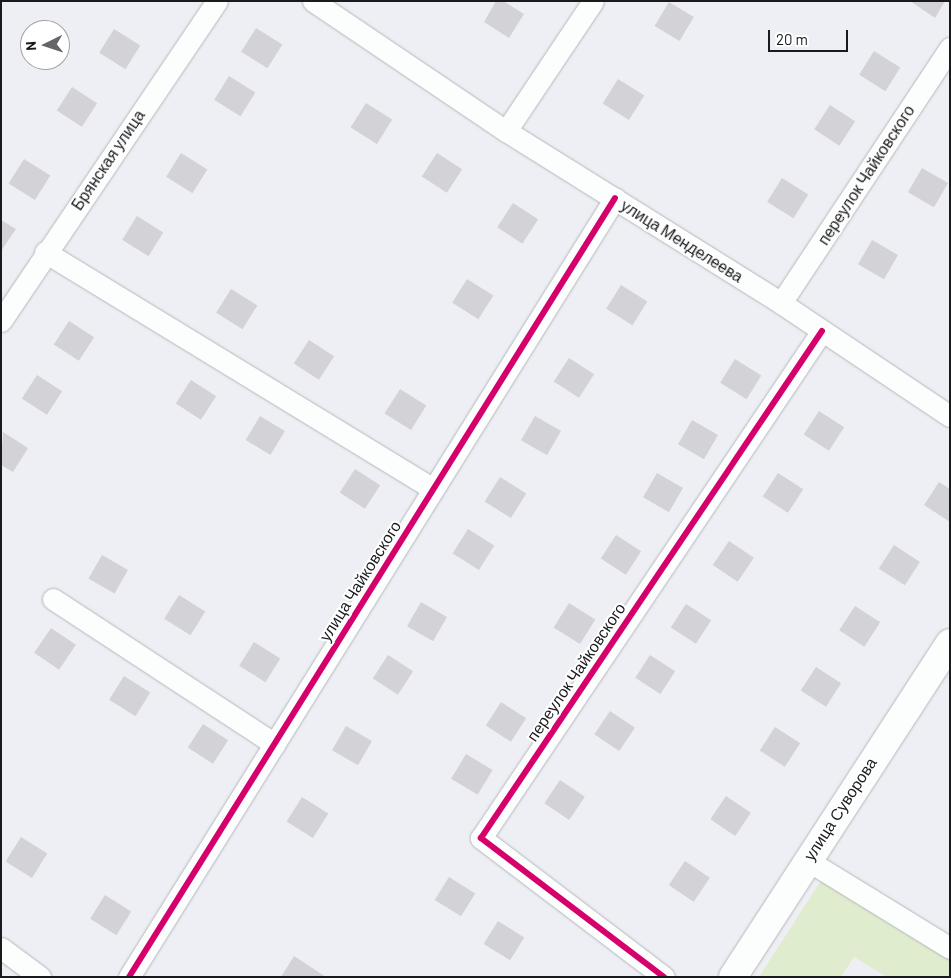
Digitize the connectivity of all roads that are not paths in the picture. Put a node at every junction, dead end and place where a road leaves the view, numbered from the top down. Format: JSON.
{"nodes":[{"id":1,"x":217,"y":1,"type":"edge"},
{"id":2,"x":313,"y":1,"type":"edge"},
{"id":3,"x":593,"y":1,"type":"edge"},
{"id":4,"x":950,"y":48,"type":"edge"},
{"id":5,"x":506,"y":132,"type":"junction"},
{"id":6,"x":614,"y":198,"type":"junction"},
{"id":7,"x":45,"y":252,"type":"junction"},
{"id":8,"x":781,"y":303,"type":"junction"},
{"id":9,"x":1,"y":321,"type":"edge"},
{"id":10,"x":822,"y":331,"type":"junction"},
{"id":11,"x":950,"y":416,"type":"edge"},
{"id":12,"x":433,"y":489,"type":"junction"},
{"id":13,"x":53,"y":599,"type":"dead end"},
{"id":14,"x":950,"y":643,"type":"edge"},
{"id":15,"x":275,"y":744,"type":"junction"},
{"id":16,"x":807,"y":860,"type":"junction"},
{"id":17,"x":1,"y":948,"type":"edge"},
{"id":18,"x":950,"y":948,"type":"edge"},
{"id":19,"x":40,"y":977,"type":"edge"},
{"id":20,"x":128,"y":977,"type":"edge"},
{"id":21,"x":664,"y":977,"type":"edge"},
{"id":22,"x":733,"y":977,"type":"edge"}],
"edges":[{"from":1,"to":7,"type":"street","name":"Брянская улица"},
{"from":2,"to":5,"type":"street","name":"улица Менделеева"},
{"from":3,"to":5,"type":"street"},
{"from":4,"to":8,"type":"street","name":"переулок Чайковского"},
{"from":5,"to":6,"type":"street","name":"улица Менделеева"},
{"from":6,"to":8,"type":"street","name":"улица Менделеева"},
{"from":6,"to":12,"type":"street","name":"улица Чайковского"},
{"from":7,"to":9,"type":"street","name":"Брянская улица"},
{"from":7,"to":12,"type":"street"},
{"from":8,"to":10,"type":"street","name":"улица Менделеева"},
{"from":10,"to":11,"type":"street","name":"улица Менделеева"},
{"from":10,"to":21,"type":"street","name":"переулок Чайковского"},
{"from":12,"to":15,"type":"street","name":"улица Чайковского"},
{"from":13,"to":15,"type":"street"},
{"from":14,"to":16,"type":"street","name":"улица Суворова"},
{"from":15,"to":20,"type":"street","name":"улица Чайковского"},
{"from":16,"to":18,"type":"street"},
{"from":16,"to":22,"type":"street","name":"улица Суворова"},
{"from":17,"to":19,"type":"street"}]}
